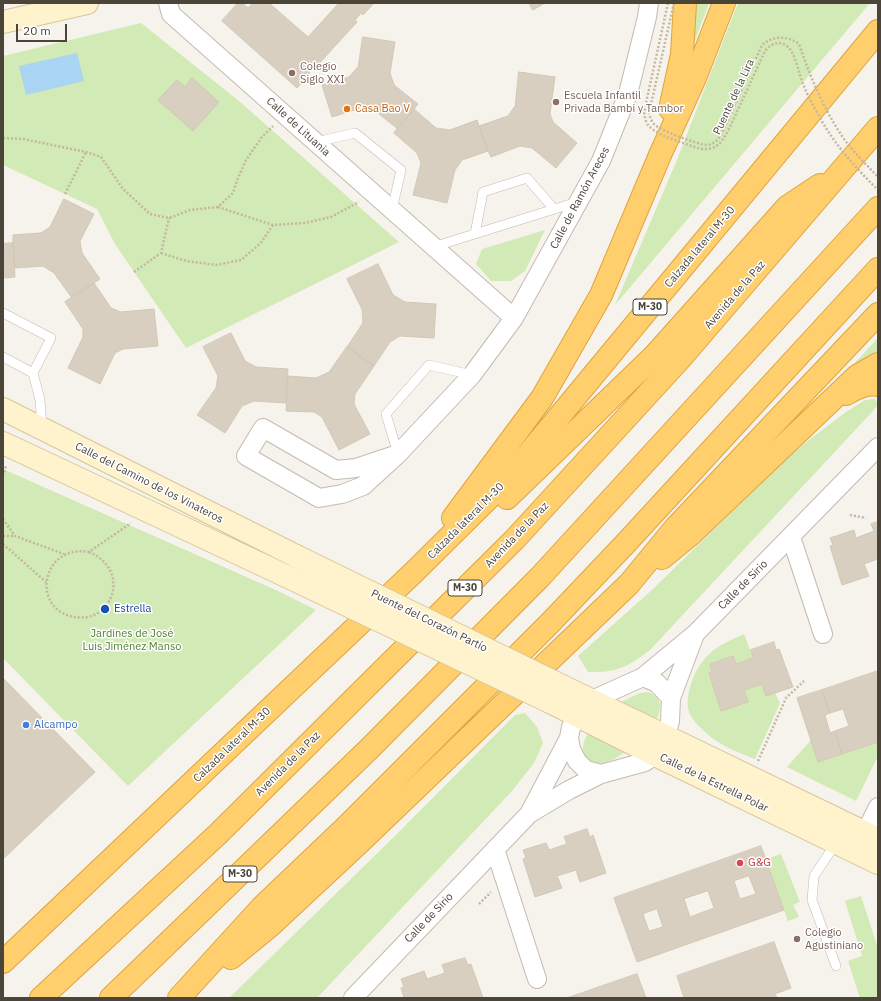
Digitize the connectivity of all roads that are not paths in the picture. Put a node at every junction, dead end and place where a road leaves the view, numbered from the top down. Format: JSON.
{"nodes":[{"id":1,"x":87,"y":3,"type":"edge"},
{"id":2,"x":168,"y":3,"type":"edge"},
{"id":3,"x":649,"y":3,"type":"edge"},
{"id":4,"x":685,"y":3,"type":"edge"},
{"id":5,"x":724,"y":3,"type":"edge"},
{"id":6,"x":3,"y":22,"type":"edge"},
{"id":7,"x":878,"y":31,"type":"edge"},
{"id":8,"x":878,"y":128,"type":"edge"},
{"id":9,"x":316,"y":142,"type":"junction"},
{"id":10,"x":660,"y":155,"type":"junction"},
{"id":11,"x":842,"y":170,"type":"junction"},
{"id":12,"x":579,"y":202,"type":"junction"},
{"id":13,"x":878,"y":208,"type":"edge"},
{"id":14,"x":392,"y":210,"type":"junction"},
{"id":15,"x":554,"y":210,"type":"junction"},
{"id":16,"x":475,"y":234,"type":"junction"},
{"id":17,"x":433,"y":247,"type":"junction"},
{"id":18,"x":878,"y":269,"type":"edge"},
{"id":19,"x":3,"y":313,"type":"edge"},
{"id":20,"x":878,"y":314,"type":"edge"},
{"id":21,"x":514,"y":318,"type":"junction"},
{"id":22,"x":3,"y":357,"type":"edge"},
{"id":23,"x":878,"y":364,"type":"edge"},
{"id":24,"x":34,"y":373,"type":"junction"},
{"id":25,"x":472,"y":375,"type":"junction"},
{"id":26,"x":878,"y":385,"type":"edge"},
{"id":27,"x":828,"y":402,"type":"junction"},
{"id":28,"x":3,"y":409,"type":"edge"},
{"id":29,"x":42,"y":429,"type":"junction"},
{"id":30,"x":3,"y":443,"type":"edge"},
{"id":31,"x":878,"y":447,"type":"edge"},
{"id":32,"x":398,"y":454,"type":"junction"},
{"id":33,"x":791,"y":537,"type":"junction"},
{"id":34,"x":296,"y":556,"type":"joint"},
{"id":35,"x":412,"y":574,"type":"junction"},
{"id":36,"x":629,"y":584,"type":"junction"},
{"id":37,"x":695,"y":634,"type":"junction"},
{"id":38,"x":823,"y":634,"type":"dead end"},
{"id":39,"x":643,"y":677,"type":"junction"},
{"id":40,"x":556,"y":694,"type":"junction"},
{"id":41,"x":671,"y":698,"type":"junction"},
{"id":42,"x":585,"y":708,"type":"junction"},
{"id":43,"x":666,"y":736,"type":"junction"},
{"id":44,"x":569,"y":738,"type":"junction"},
{"id":45,"x":655,"y":755,"type":"junction"},
{"id":46,"x":601,"y":774,"type":"junction"},
{"id":47,"x":878,"y":807,"type":"edge"},
{"id":48,"x":529,"y":814,"type":"junction"},
{"id":49,"x":872,"y":836,"type":"edge"},
{"id":50,"x":836,"y":843,"type":"junction"},
{"id":51,"x":495,"y":849,"type":"junction"},
{"id":52,"x":878,"y":863,"type":"edge"},
{"id":53,"x":3,"y":962,"type":"edge"},
{"id":54,"x":836,"y":966,"type":"dead end"},
{"id":55,"x":536,"y":979,"type":"dead end"},
{"id":56,"x":360,"y":995,"type":"edge"},
{"id":57,"x":41,"y":998,"type":"edge"},
{"id":58,"x":111,"y":998,"type":"edge"},
{"id":59,"x":179,"y":998,"type":"edge"},
{"id":60,"x":182,"y":998,"type":"edge"}],
"edges":[{"from":1,"to":6,"type":"main road"},
{"from":2,"to":9,"type":"street","name":"Calle de Lituania"},
{"from":3,"to":12,"type":"street","name":"Calle de Ramón Areces"},
{"from":4,"to":10,"type":"highway"},
{"from":5,"to":10,"type":"highway"},
{"from":7,"to":35,"type":"highway","name":"Calzada lateral M-30","number":"M-30"},
{"from":8,"to":11,"type":"highway","name":"Avenida de la Paz","number":"M-30"},
{"from":9,"to":14,"type":"street","name":"Calle de Lituania"},
{"from":9,"to":14,"type":"lane"},
{"from":10,"to":35,"type":"highway"},
{"from":11,"to":35,"type":"highway"},
{"from":11,"to":57,"type":"highway","name":"Avenida de la Paz","number":"M-30"},
{"from":12,"to":15,"type":"lane"},
{"from":12,"to":21,"type":"street","name":"Calle de Ramón Areces"},
{"from":13,"to":58,"type":"highway","number":"M-30"},
{"from":14,"to":17,"type":"street","name":"Calle de Lituania"},
{"from":15,"to":16,"type":"lane"},
{"from":15,"to":16,"type":"lane"},
{"from":16,"to":17,"type":"lane"},
{"from":17,"to":21,"type":"street","name":"Calle de Lituania"},
{"from":18,"to":59,"type":"highway"},
{"from":19,"to":24,"type":"lane"},
{"from":20,"to":36,"type":"highway"},
{"from":21,"to":25,"type":"street","name":"Calle de Ramón Areces"},
{"from":22,"to":24,"type":"lane"},
{"from":23,"to":27,"type":"highway"},
{"from":24,"to":29,"type":"lane"},
{"from":25,"to":32,"type":"street","name":"Calle de Ramón Areces"},
{"from":25,"to":32,"type":"lane"},
{"from":26,"to":27,"type":"highway"},
{"from":27,"to":36,"type":"highway"},
{"from":28,"to":29,"type":"main road","name":"Calle del Camino de los Vinateros"},
{"from":29,"to":34,"type":"main road","name":"Calle del Camino de los Vinateros"},
{"from":30,"to":40,"type":"main road","name":"Puente del Corazón Partío","bridge":true},
{"from":31,"to":33,"type":"street","name":"Calle de Sirio"},
{"from":32,"to":32,"type":"street","name":"Calle de Ramón Areces"},
{"from":33,"to":37,"type":"street","name":"Calle de Sirio"},
{"from":33,"to":38,"type":"street"},
{"from":34,"to":40,"type":"main road","name":"Puente del Corazón Partío","bridge":true},
{"from":35,"to":53,"type":"highway","name":"Calzada lateral M-30","number":"M-30"},
{"from":36,"to":60,"type":"highway"},
{"from":37,"to":39,"type":"street","name":"Calle de Sirio"},
{"from":37,"to":41,"type":"street","name":"Calle de Sirio"},
{"from":39,"to":41,"type":"street"},
{"from":39,"to":42,"type":"street","name":"Calle de Sirio"},
{"from":40,"to":42,"type":"main road","name":"Calle de la Estrella Polar"},
{"from":41,"to":43,"type":"street","name":"Calle de Sirio"},
{"from":42,"to":43,"type":"main road","name":"Calle de la Estrella Polar"},
{"from":42,"to":44,"type":"street","name":"Calle de Sirio"},
{"from":42,"to":45,"type":"main road","name":"Calle de la Estrella Polar"},
{"from":43,"to":45,"type":"street","name":"Calle de Sirio"},
{"from":43,"to":49,"type":"main road","name":"Calle de la Estrella Polar"},
{"from":44,"to":46,"type":"street"},
{"from":44,"to":48,"type":"street","name":"Calle de Sirio"},
{"from":45,"to":46,"type":"street","name":"Calle de Sirio"},
{"from":45,"to":50,"type":"main road","name":"Calle de la Estrella Polar"},
{"from":46,"to":48,"type":"street","name":"Calle de Sirio"},
{"from":47,"to":49,"type":"street","name":"Calle de la Estrella Polar"},
{"from":48,"to":51,"type":"street","name":"Calle de Sirio"},
{"from":50,"to":52,"type":"main road","name":"Calle de la Estrella Polar"},
{"from":50,"to":54,"type":"lane"},
{"from":51,"to":55,"type":"street"},
{"from":51,"to":56,"type":"street","name":"Calle de Sirio"}]}
